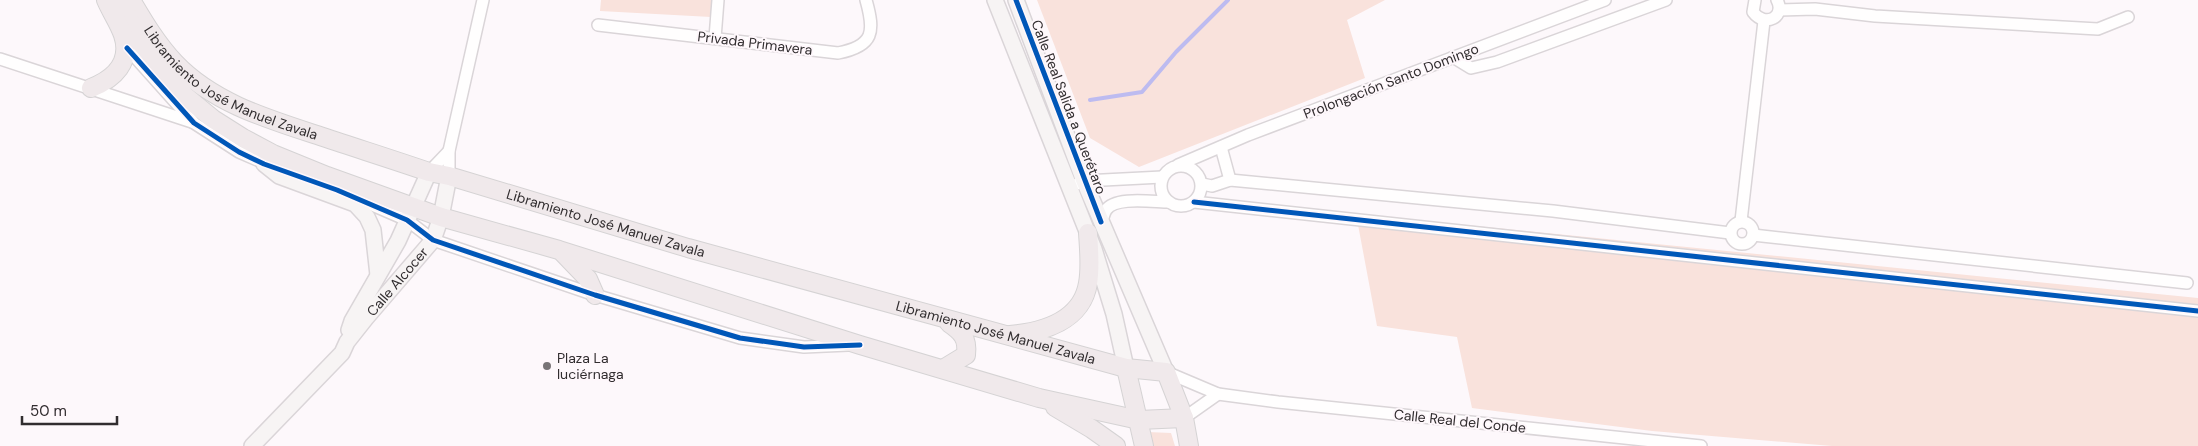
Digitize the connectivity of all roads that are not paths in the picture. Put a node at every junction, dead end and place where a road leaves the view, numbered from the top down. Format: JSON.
{"nodes":[{"id":1,"x":106,"y":0,"type":"edge"},
{"id":2,"x":120,"y":0,"type":"edge"},
{"id":3,"x":131,"y":0,"type":"edge"},
{"id":4,"x":483,"y":0,"type":"edge"},
{"id":5,"x":718,"y":0,"type":"edge"},
{"id":6,"x":866,"y":0,"type":"edge"},
{"id":7,"x":995,"y":0,"type":"edge"},
{"id":8,"x":1016,"y":0,"type":"edge"},
{"id":9,"x":1605,"y":0,"type":"edge"},
{"id":10,"x":1666,"y":0,"type":"edge"},
{"id":11,"x":1755,"y":0,"type":"edge"},
{"id":12,"x":1778,"y":5,"type":"edge"},
{"id":13,"x":2128,"y":17,"type":"dead end"},
{"id":14,"x":1764,"y":21,"type":"junction"},
{"id":15,"x":598,"y":25,"type":"dead end"},
{"id":16,"x":714,"y":38,"type":"junction"},
{"id":17,"x":126,"y":48,"type":"junction"},
{"id":18,"x":1453,"y":58,"type":"junction"},
{"id":19,"x":0,"y":59,"type":"edge"},
{"id":20,"x":91,"y":88,"type":"junction"},
{"id":21,"x":194,"y":123,"type":"junction"},
{"id":22,"x":1222,"y":146,"type":"junction"},
{"id":23,"x":449,"y":151,"type":"junction"},
{"id":24,"x":1207,"y":153,"type":"junction"},
{"id":25,"x":264,"y":164,"type":"junction"},
{"id":26,"x":1178,"y":165,"type":"junction"},
{"id":27,"x":429,"y":172,"type":"junction"},
{"id":28,"x":449,"y":176,"type":"junction"},
{"id":29,"x":1162,"y":177,"type":"junction"},
{"id":30,"x":1230,"y":180,"type":"junction"},
{"id":31,"x":1201,"y":181,"type":"junction"},
{"id":32,"x":1077,"y":184,"type":"junction"},
{"id":33,"x":1169,"y":202,"type":"junction"},
{"id":34,"x":1194,"y":202,"type":"junction"},
{"id":35,"x":409,"y":214,"type":"junction"},
{"id":36,"x":441,"y":217,"type":"junction"},
{"id":37,"x":1741,"y":221,"type":"junction"},
{"id":38,"x":1095,"y":227,"type":"junction"},
{"id":39,"x":1730,"y":233,"type":"junction"},
{"id":40,"x":1753,"y":235,"type":"junction"},
{"id":41,"x":433,"y":240,"type":"junction"},
{"id":42,"x":559,"y":250,"type":"junction"},
{"id":43,"x":378,"y":275,"type":"junction"},
{"id":44,"x":2187,"y":283,"type":"dead end"},
{"id":45,"x":595,"y":295,"type":"junction"},
{"id":46,"x":2198,"y":311,"type":"edge"},
{"id":47,"x":945,"y":319,"type":"junction"},
{"id":48,"x":1002,"y":335,"type":"junction"},
{"id":49,"x":860,"y":344,"type":"junction"},
{"id":50,"x":342,"y":353,"type":"junction"},
{"id":51,"x":1126,"y":368,"type":"junction"},
{"id":52,"x":943,"y":369,"type":"junction"},
{"id":53,"x":1166,"y":372,"type":"junction"},
{"id":54,"x":1218,"y":394,"type":"junction"},
{"id":55,"x":1039,"y":398,"type":"junction"},
{"id":56,"x":1184,"y":418,"type":"junction"},
{"id":57,"x":1139,"y":420,"type":"junction"},
{"id":58,"x":252,"y":446,"type":"edge"},
{"id":59,"x":1116,"y":446,"type":"edge"},
{"id":60,"x":1144,"y":446,"type":"edge"},
{"id":61,"x":1189,"y":446,"type":"edge"},
{"id":62,"x":1701,"y":446,"type":"edge"}],
"edges":[{"from":1,"to":17,"type":"main road"},
{"from":2,"to":35,"type":"main road","name":"Libramiento José Manuel Zavala"},
{"from":3,"to":27,"type":"main road","name":"Libramiento José Manuel Zavala"},
{"from":4,"to":23,"type":"street"},
{"from":5,"to":16,"type":"street"},
{"from":6,"to":16,"type":"street","name":"Privada Primavera"},
{"from":7,"to":32,"type":"street","name":"Calle Real Salida a Querétaro"},
{"from":8,"to":32,"type":"street","name":"Calle Real Salida a Querétaro"},
{"from":9,"to":18,"type":"street","name":"Prolongación Santo Domingo"},
{"from":10,"to":18,"type":"street"},
{"from":11,"to":14,"type":"street"},
{"from":12,"to":13,"type":"street"},
{"from":12,"to":14,"type":"street"},
{"from":14,"to":37,"type":"street"},
{"from":15,"to":16,"type":"street","name":"Privada Primavera"},
{"from":17,"to":20,"type":"main road"},
{"from":17,"to":21,"type":"street"},
{"from":18,"to":22,"type":"street","name":"Prolongación Santo Domingo"},
{"from":19,"to":20,"type":"street"},
{"from":20,"to":21,"type":"street"},
{"from":21,"to":25,"type":"street"},
{"from":22,"to":24,"type":"street","name":"Prolongación Santo Domingo"},
{"from":22,"to":30,"type":"street"},
{"from":23,"to":27,"type":"street"},
{"from":23,"to":28,"type":"street"},
{"from":24,"to":26,"type":"street","name":"Prolongación Santo Domingo"},
{"from":24,"to":31,"type":"street"},
{"from":25,"to":35,"type":"street"},
{"from":25,"to":43,"type":"street"},
{"from":26,"to":29,"type":"street"},
{"from":26,"to":31,"type":"street"},
{"from":27,"to":28,"type":"main road","name":"Libramiento José Manuel Zavala"},
{"from":27,"to":35,"type":"street","name":"Calle Alcocer"},
{"from":28,"to":36,"type":"street","name":"Calle Alcocer"},
{"from":28,"to":47,"type":"main road","name":"Libramiento José Manuel Zavala"},
{"from":29,"to":32,"type":"street"},
{"from":29,"to":33,"type":"street"},
{"from":30,"to":31,"type":"street"},
{"from":30,"to":39,"type":"street"},
{"from":31,"to":34,"type":"street"},
{"from":32,"to":38,"type":"street","name":"Calle Real Salida a Querétaro"},
{"from":33,"to":34,"type":"street"},
{"from":33,"to":38,"type":"street"},
{"from":34,"to":46,"type":"street"},
{"from":35,"to":36,"type":"main road","name":"Libramiento José Manuel Zavala"},
{"from":35,"to":41,"type":"street"},
{"from":35,"to":43,"type":"street","name":"Calle Alcocer"},
{"from":36,"to":41,"type":"street","name":"Calle Alcocer"},
{"from":36,"to":42,"type":"main road","name":"Libramiento José Manuel Zavala"},
{"from":37,"to":39,"type":"street"},
{"from":37,"to":40,"type":"street"},
{"from":38,"to":48,"type":"main road"},
{"from":38,"to":51,"type":"street","name":"Calle Real Salida a Querétaro"},
{"from":38,"to":53,"type":"street","name":"Calle Real Salida a Querétaro"},
{"from":39,"to":40,"type":"street"},
{"from":40,"to":44,"type":"street"},
{"from":41,"to":45,"type":"street"},
{"from":41,"to":50,"type":"street","name":"Calle Alcocer"},
{"from":42,"to":45,"type":"main road"},
{"from":42,"to":49,"type":"main road","name":"Libramiento José Manuel Zavala"},
{"from":43,"to":50,"type":"street","name":"Calle Alcocer"},
{"from":45,"to":49,"type":"street"},
{"from":47,"to":48,"type":"main road","name":"Libramiento José Manuel Zavala"},
{"from":47,"to":52,"type":"main road"},
{"from":48,"to":51,"type":"main road","name":"Libramiento José Manuel Zavala"},
{"from":49,"to":52,"type":"main road","name":"Libramiento José Manuel Zavala"},
{"from":50,"to":58,"type":"street","name":"Calle Alcocer"},
{"from":51,"to":53,"type":"main road","name":"Libramiento José Manuel Zavala"},
{"from":51,"to":57,"type":"main road"},
{"from":52,"to":55,"type":"main road","name":"Libramiento José Manuel Zavala"},
{"from":53,"to":54,"type":"street","name":"Calle Real del Conde"},
{"from":53,"to":56,"type":"main road"},
{"from":54,"to":56,"type":"street"},
{"from":54,"to":62,"type":"street","name":"Calle Real del Conde"},
{"from":55,"to":57,"type":"main road"},
{"from":55,"to":59,"type":"main road"},
{"from":56,"to":57,"type":"main road"},
{"from":56,"to":61,"type":"main road"},
{"from":57,"to":60,"type":"main road"}]}
